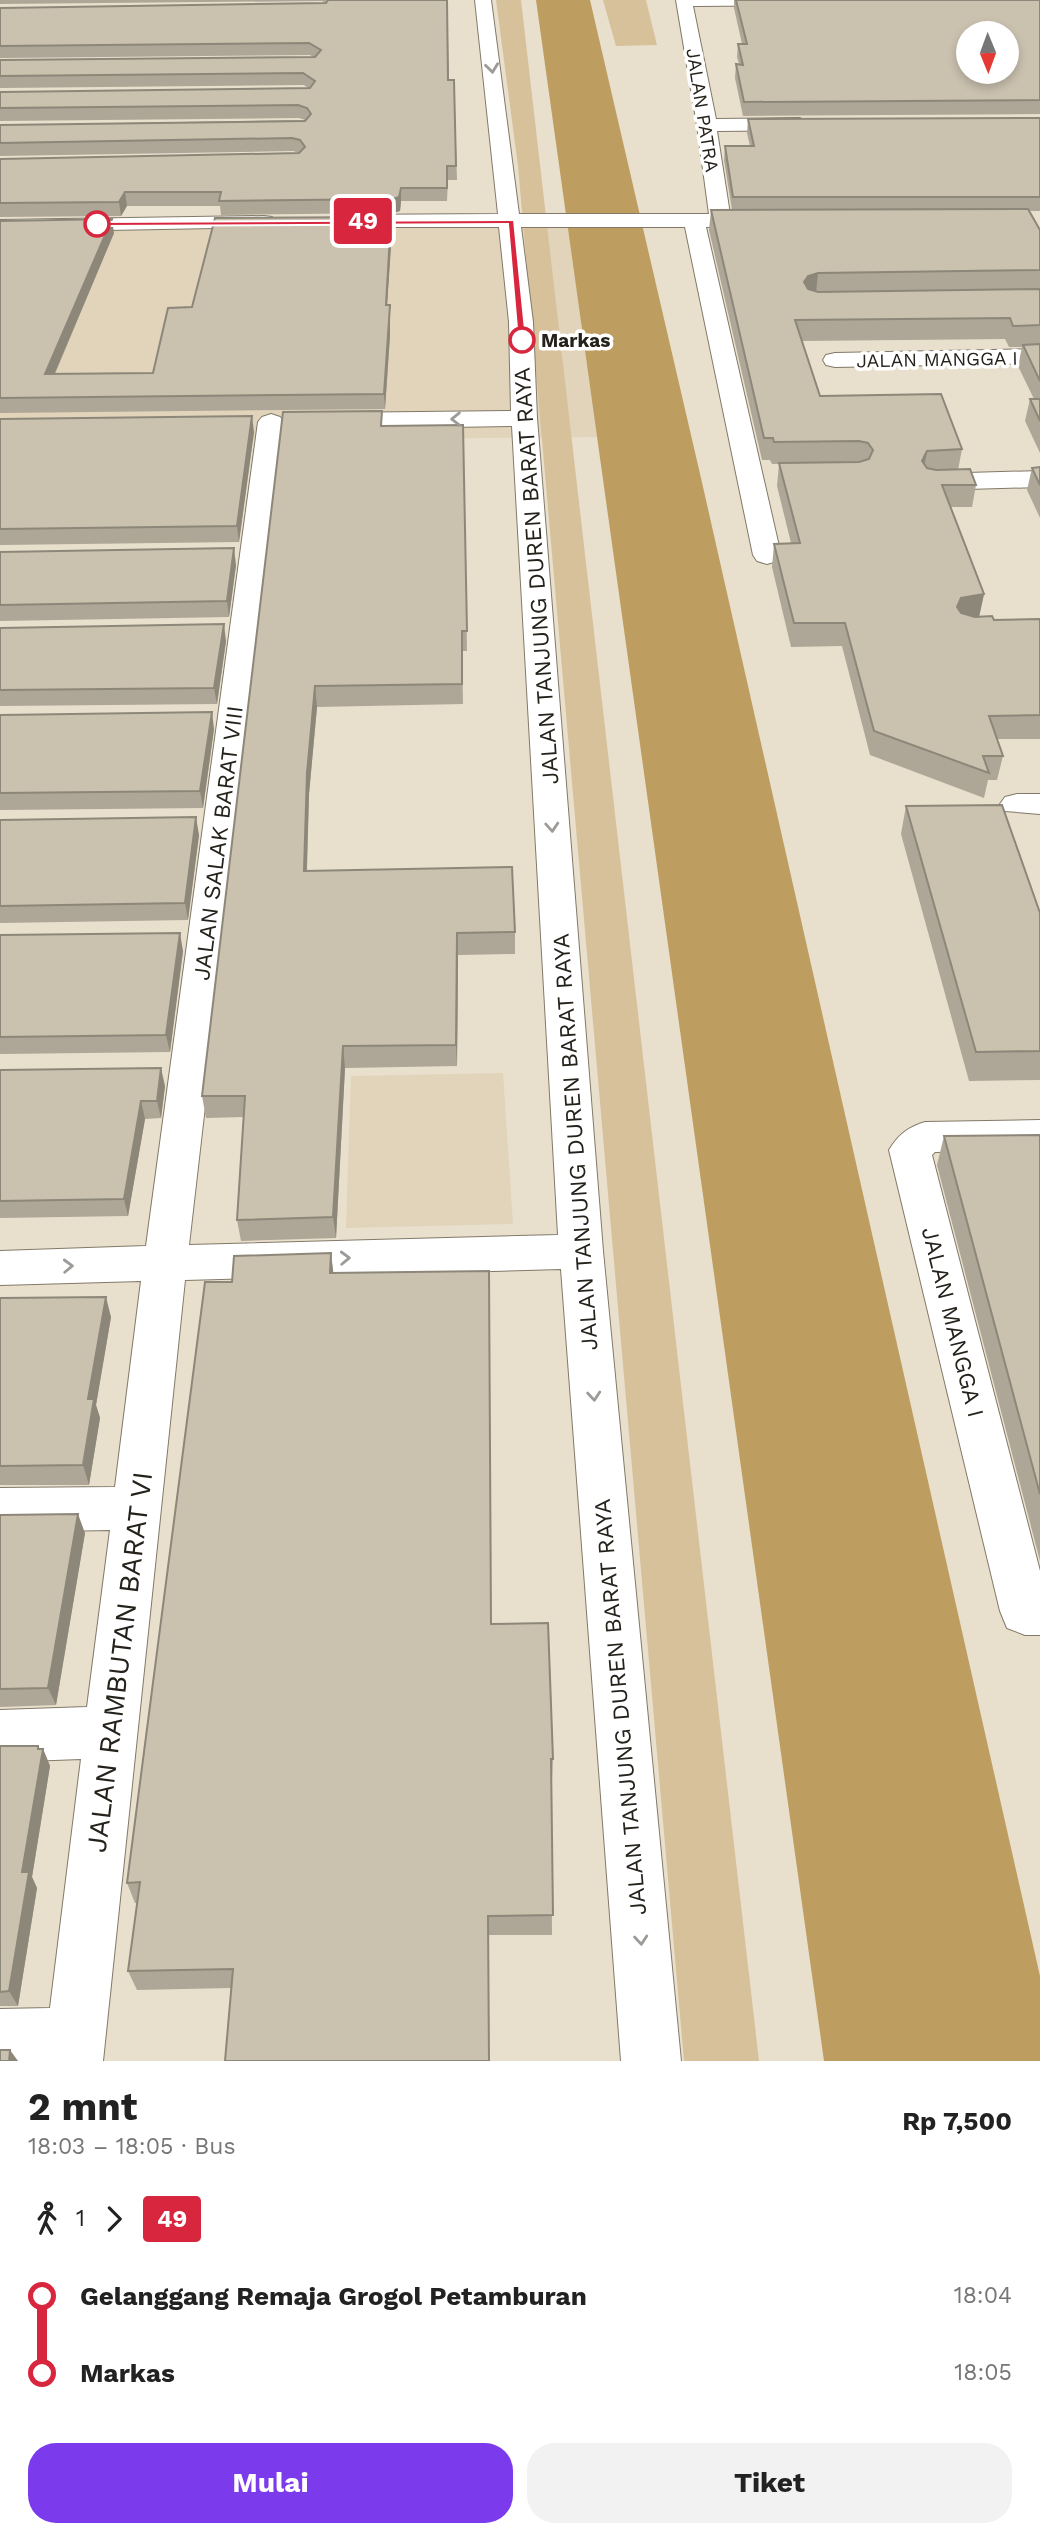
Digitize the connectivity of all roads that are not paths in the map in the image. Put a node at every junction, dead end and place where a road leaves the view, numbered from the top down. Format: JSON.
{"nodes":[{"id":1,"x":483,"y":0,"type":"edge"},
{"id":2,"x":816,"y":0,"type":"edge"},
{"id":3,"x":685,"y":1,"type":"edge"},
{"id":4,"x":824,"y":124,"type":"edge"},
{"id":5,"x":707,"y":125,"type":"junction"},
{"id":6,"x":694,"y":220,"type":"junction"},
{"id":7,"x":720,"y":220,"type":"junction"},
{"id":8,"x":776,"y":220,"type":"edge"},
{"id":9,"x":284,"y":221,"type":"edge"},
{"id":10,"x":324,"y":221,"type":"edge"},
{"id":11,"x":517,"y":222,"type":"junction"},
{"id":12,"x":0,"y":226,"type":"edge"},
{"id":13,"x":1040,"y":356,"type":"edge"},
{"id":14,"x":835,"y":360,"type":"dead end"},
{"id":15,"x":524,"y":418,"type":"junction"},
{"id":16,"x":244,"y":422,"type":"edge"},
{"id":17,"x":271,"y":422,"type":"junction"},
{"id":18,"x":1040,"y":479,"type":"edge"},
{"id":19,"x":933,"y":482,"type":"edge"},
{"id":20,"x":767,"y":555,"type":"dead end"},
{"id":21,"x":1040,"y":1135,"type":"edge"},
{"id":22,"x":581,"y":1251,"type":"junction"},
{"id":23,"x":165,"y":1263,"type":"junction"},
{"id":24,"x":0,"y":1268,"type":"edge"},
{"id":25,"x":137,"y":1508,"type":"junction"},
{"id":26,"x":0,"y":1510,"type":"edge"},
{"id":27,"x":1040,"y":1611,"type":"edge"},
{"id":28,"x":111,"y":1732,"type":"junction"},
{"id":29,"x":0,"y":1736,"type":"edge"},
{"id":30,"x":0,"y":2039,"type":"edge"},
{"id":31,"x":75,"y":2049,"type":"edge"},
{"id":32,"x":651,"y":2061,"type":"edge"}],
"edges":[{"from":1,"to":11,"type":"street","name":"JALAN TANJUNG DUREN BARAT RAYA","one_way":true},
{"from":2,"to":3,"type":"street"},
{"from":3,"to":5,"type":"street","name":"JALAN PATRA"},
{"from":4,"to":5,"type":"street"},
{"from":5,"to":7,"type":"street","name":"JALAN PATRA"},
{"from":6,"to":7,"type":"street"},
{"from":6,"to":11,"type":"street"},
{"from":6,"to":20,"type":"street"},
{"from":7,"to":8,"type":"street"},
{"from":9,"to":12,"type":"street"},
{"from":10,"to":11,"type":"street"},
{"from":11,"to":15,"type":"street","name":"JALAN TANJUNG DUREN BARAT RAYA"},
{"from":13,"to":14,"type":"street","name":"JALAN MANGGA I"},
{"from":15,"to":17,"type":"street","one_way":true},
{"from":15,"to":22,"type":"street","name":"JALAN TANJUNG DUREN BARAT RAYA","one_way":true},
{"from":16,"to":17,"type":"street"},
{"from":17,"to":23,"type":"street","name":"JALAN SALAK BARAT VIII"},
{"from":18,"to":19,"type":"street"},
{"from":21,"to":27,"type":"street","name":"JALAN MANGGA I"},
{"from":23,"to":22,"type":"street","one_way":true},
{"from":22,"to":32,"type":"street","name":"JALAN TANJUNG DUREN BARAT RAYA","one_way":true},
{"from":24,"to":23,"type":"street","one_way":true},
{"from":23,"to":25,"type":"street","name":"JALAN RAMBUTAN BARAT VI"},
{"from":25,"to":26,"type":"street"},
{"from":25,"to":28,"type":"street","name":"JALAN RAMBUTAN BARAT VI"},
{"from":28,"to":29,"type":"street"},
{"from":28,"to":31,"type":"street","name":"JALAN RAMBUTAN BARAT VI"},
{"from":30,"to":31,"type":"street"}]}
